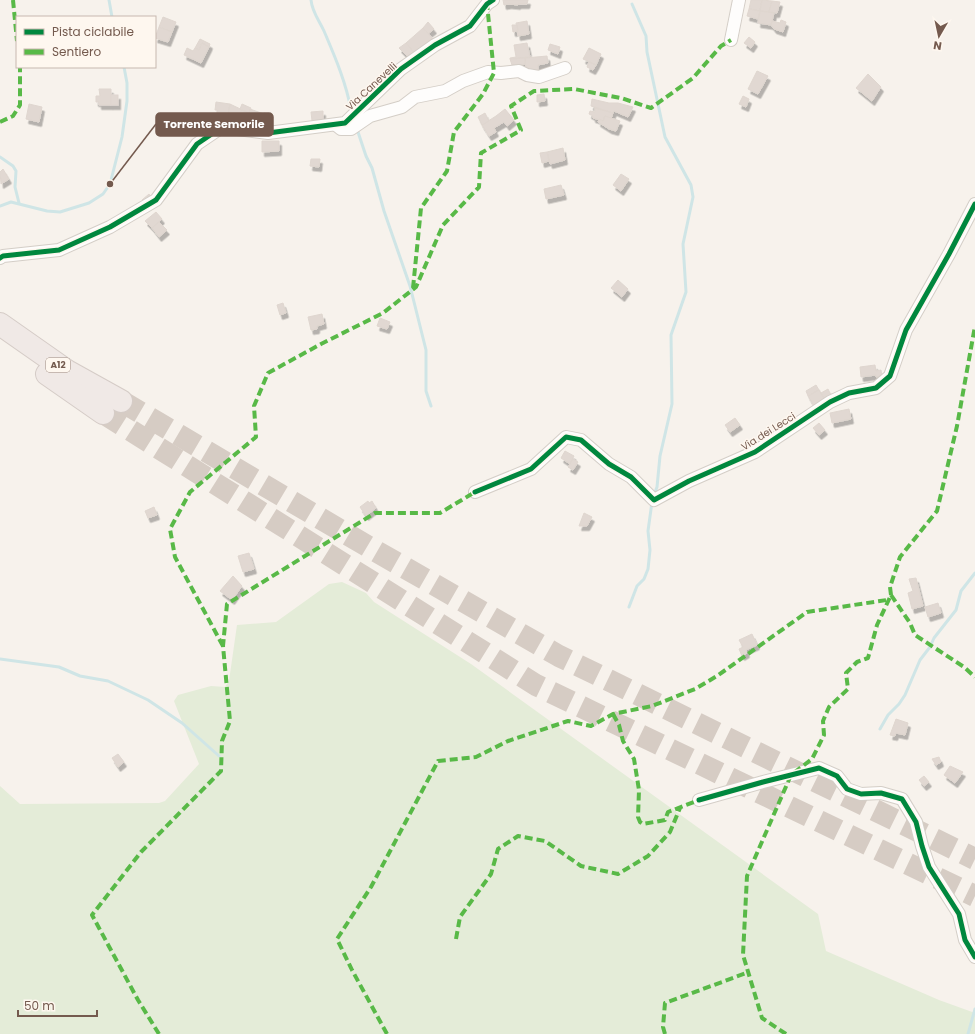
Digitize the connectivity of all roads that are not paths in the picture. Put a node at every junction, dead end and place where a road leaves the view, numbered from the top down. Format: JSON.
{"nodes":[{"id":1,"x":493,"y":0,"type":"edge"},
{"id":2,"x":739,"y":0,"type":"edge"},
{"id":3,"x":732,"y":40,"type":"dead end"},
{"id":4,"x":565,"y":68,"type":"dead end"},
{"id":5,"x":335,"y":124,"type":"junction"},
{"id":6,"x":975,"y":204,"type":"edge"},
{"id":7,"x":0,"y":258,"type":"edge"},
{"id":8,"x":0,"y":324,"type":"edge"},
{"id":9,"x":0,"y":342,"type":"edge"},
{"id":10,"x":121,"y":401,"type":"tunnel mouth"},
{"id":11,"x":103,"y":414,"type":"tunnel mouth"},
{"id":12,"x":475,"y":492,"type":"dead end"},
{"id":13,"x":699,"y":800,"type":"dead end"},
{"id":14,"x":975,"y":957,"type":"edge"}],
"edges":[{"from":1,"to":5,"type":"street","name":"Via Canevelli"},
{"from":2,"to":3,"type":"street"},
{"from":4,"to":5,"type":"street"},
{"from":5,"to":7,"type":"street","name":"Via Canevelli"},
{"from":6,"to":12,"type":"street","name":"Via dei Lecci"},
{"from":8,"to":10,"type":"highway","number":"A12"},
{"from":9,"to":11,"type":"highway","number":"A12"},
{"from":13,"to":14,"type":"street"}]}
